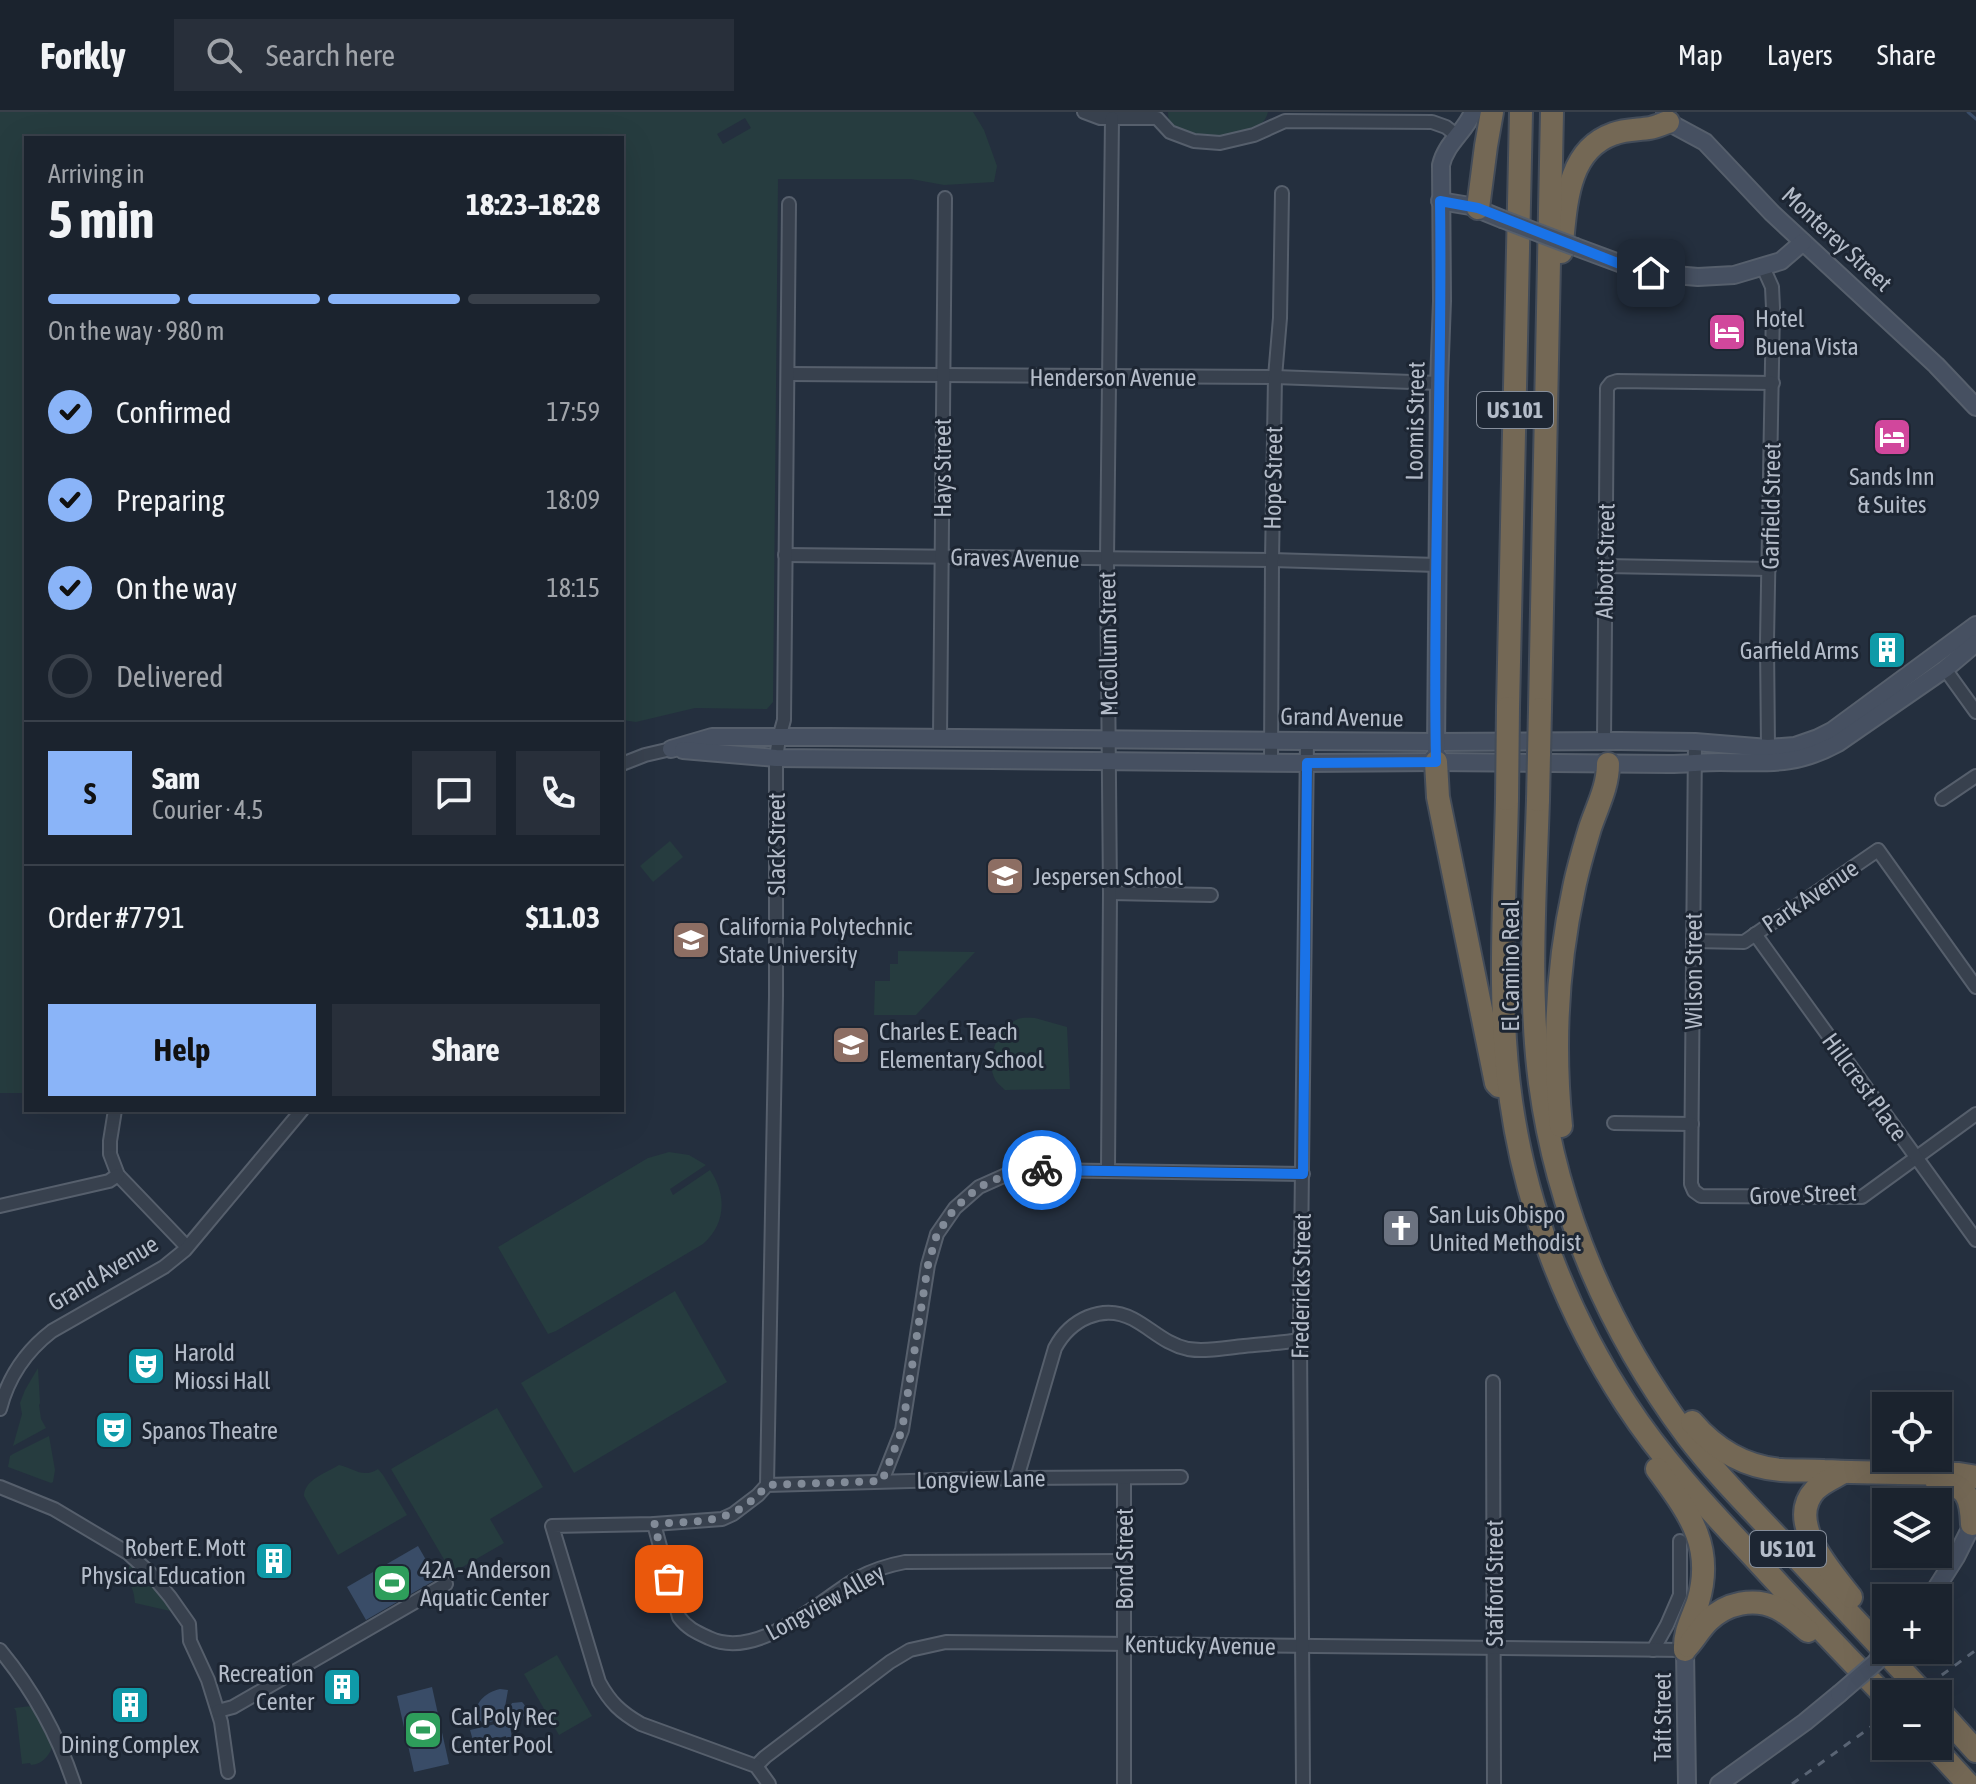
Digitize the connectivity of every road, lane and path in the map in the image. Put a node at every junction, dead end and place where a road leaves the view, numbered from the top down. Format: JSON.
{"nodes":[{"id":1,"x":1084,"y":112,"type":"edge"},
{"id":2,"x":1473,"y":112,"type":"edge"},
{"id":3,"x":1492,"y":112,"type":"edge"},
{"id":4,"x":1521,"y":112,"type":"edge"},
{"id":5,"x":1552,"y":112,"type":"edge"},
{"id":6,"x":1158,"y":115,"type":"edge"},
{"id":7,"x":1662,"y":115,"type":"edge"},
{"id":8,"x":1283,"y":116,"type":"edge"},
{"id":9,"x":1349,"y":116,"type":"edge"},
{"id":10,"x":1112,"y":118,"type":"junction"},
{"id":11,"x":1456,"y":135,"type":"junction"},
{"id":12,"x":1282,"y":193,"type":"dead end"},
{"id":13,"x":945,"y":198,"type":"dead end"},
{"id":14,"x":1440,"y":201,"type":"junction"},
{"id":15,"x":789,"y":204,"type":"dead end"},
{"id":16,"x":1478,"y":208,"type":"junction"},
{"id":17,"x":1803,"y":242,"type":"junction"},
{"id":18,"x":1763,"y":267,"type":"junction"},
{"id":19,"x":1547,"y":286,"type":"junction"},
{"id":20,"x":788,"y":374,"type":"junction"},
{"id":21,"x":943,"y":375,"type":"junction"},
{"id":22,"x":1109,"y":377,"type":"junction"},
{"id":23,"x":1275,"y":377,"type":"junction"},
{"id":24,"x":1439,"y":383,"type":"junction"},
{"id":25,"x":1773,"y":383,"type":"junction"},
{"id":26,"x":1976,"y":407,"type":"edge"},
{"id":27,"x":785,"y":555,"type":"junction"},
{"id":28,"x":942,"y":557,"type":"junction"},
{"id":29,"x":1107,"y":559,"type":"junction"},
{"id":30,"x":1272,"y":560,"type":"junction"},
{"id":31,"x":1437,"y":565,"type":"junction"},
{"id":32,"x":1605,"y":566,"type":"junction"},
{"id":33,"x":1769,"y":569,"type":"junction"},
{"id":34,"x":1976,"y":625,"type":"edge"},
{"id":35,"x":1976,"y":643,"type":"edge"},
{"id":36,"x":1933,"y":655,"type":"junction"},
{"id":37,"x":1945,"y":669,"type":"junction"},
{"id":38,"x":1976,"y":712,"type":"edge"},
{"id":39,"x":940,"y":737,"type":"junction"},
{"id":40,"x":779,"y":738,"type":"junction"},
{"id":41,"x":1109,"y":739,"type":"junction"},
{"id":42,"x":1271,"y":740,"type":"junction"},
{"id":43,"x":1307,"y":740,"type":"junction"},
{"id":44,"x":1604,"y":741,"type":"junction"},
{"id":45,"x":1695,"y":742,"type":"junction"},
{"id":46,"x":1768,"y":748,"type":"junction"},
{"id":47,"x":671,"y":749,"type":"junction"},
{"id":48,"x":1436,"y":752,"type":"junction"},
{"id":49,"x":776,"y":758,"type":"junction"},
{"id":50,"x":1109,"y":761,"type":"junction"},
{"id":51,"x":624,"y":763,"type":"edge"},
{"id":52,"x":1271,"y":763,"type":"junction"},
{"id":53,"x":1307,"y":763,"type":"junction"},
{"id":54,"x":1695,"y":763,"type":"junction"},
{"id":55,"x":1608,"y":764,"type":"junction"},
{"id":56,"x":1976,"y":776,"type":"edge"},
{"id":57,"x":1942,"y":799,"type":"dead end"},
{"id":58,"x":1110,"y":893,"type":"junction"},
{"id":59,"x":1211,"y":895,"type":"dead end"},
{"id":60,"x":1755,"y":934,"type":"junction"},
{"id":61,"x":1693,"y":941,"type":"junction"},
{"id":62,"x":1976,"y":987,"type":"edge"},
{"id":63,"x":1511,"y":1101,"type":"junction"},
{"id":64,"x":115,"y":1112,"type":"edge"},
{"id":65,"x":300,"y":1112,"type":"edge"},
{"id":66,"x":1976,"y":1114,"type":"edge"},
{"id":67,"x":1614,"y":1123,"type":"dead end"},
{"id":68,"x":1692,"y":1124,"type":"junction"},
{"id":69,"x":1917,"y":1158,"type":"junction"},
{"id":70,"x":1108,"y":1170,"type":"junction"},
{"id":71,"x":1303,"y":1174,"type":"junction"},
{"id":72,"x":118,"y":1175,"type":"junction"},
{"id":73,"x":1701,"y":1196,"type":"joint"},
{"id":74,"x":0,"y":1206,"type":"edge"},
{"id":75,"x":1574,"y":1226,"type":"junction"},
{"id":76,"x":1976,"y":1240,"type":"edge"},
{"id":77,"x":187,"y":1247,"type":"junction"},
{"id":78,"x":1300,"y":1340,"type":"junction"},
{"id":79,"x":1493,"y":1382,"type":"dead end"},
{"id":80,"x":1659,"y":1397,"type":"junction"},
{"id":81,"x":1626,"y":1405,"type":"junction"},
{"id":82,"x":0,"y":1409,"type":"edge"},
{"id":83,"x":1842,"y":1473,"type":"junction"},
{"id":84,"x":1866,"y":1473,"type":"junction"},
{"id":85,"x":1970,"y":1473,"type":"edge"},
{"id":86,"x":1181,"y":1477,"type":"dead end"},
{"id":87,"x":1017,"y":1478,"type":"junction"},
{"id":88,"x":1124,"y":1478,"type":"junction"},
{"id":89,"x":882,"y":1481,"type":"junction"},
{"id":90,"x":767,"y":1485,"type":"junction"},
{"id":91,"x":0,"y":1487,"type":"edge"},
{"id":92,"x":1974,"y":1521,"type":"edge"},
{"id":93,"x":654,"y":1524,"type":"junction"},
{"id":94,"x":1680,"y":1541,"type":"dead end"},
{"id":95,"x":1124,"y":1561,"type":"junction"},
{"id":96,"x":446,"y":1584,"type":"dead end"},
{"id":97,"x":1939,"y":1584,"type":"edge"},
{"id":98,"x":1872,"y":1625,"type":"edge"},
{"id":99,"x":1872,"y":1636,"type":"edge"},
{"id":100,"x":1124,"y":1644,"type":"junction"},
{"id":101,"x":1835,"y":1645,"type":"junction"},
{"id":102,"x":1302,"y":1646,"type":"junction"},
{"id":103,"x":1494,"y":1649,"type":"junction"},
{"id":104,"x":0,"y":1650,"type":"edge"},
{"id":105,"x":1653,"y":1650,"type":"junction"},
{"id":106,"x":1685,"y":1650,"type":"junction"},
{"id":107,"x":1874,"y":1664,"type":"edge"},
{"id":108,"x":1898,"y":1664,"type":"edge"},
{"id":109,"x":1912,"y":1680,"type":"edge"},
{"id":110,"x":1872,"y":1683,"type":"edge"},
{"id":111,"x":218,"y":1711,"type":"junction"},
{"id":112,"x":1952,"y":1724,"type":"edge"},
{"id":113,"x":1976,"y":1751,"type":"edge"},
{"id":114,"x":1940,"y":1760,"type":"edge"},
{"id":115,"x":1946,"y":1760,"type":"edge"},
{"id":116,"x":756,"y":1766,"type":"junction"},
{"id":117,"x":228,"y":1772,"type":"dead end"},
{"id":118,"x":74,"y":1784,"type":"edge"},
{"id":119,"x":769,"y":1784,"type":"edge"},
{"id":120,"x":1124,"y":1784,"type":"edge"},
{"id":121,"x":1303,"y":1784,"type":"edge"},
{"id":122,"x":1494,"y":1784,"type":"edge"},
{"id":123,"x":1687,"y":1784,"type":"edge"},
{"id":124,"x":1719,"y":1784,"type":"edge"},
{"id":125,"x":1953,"y":1784,"type":"edge"},
{"id":126,"x":1968,"y":1784,"type":"edge"}],
"edges":[{"from":1,"to":10,"type":"street"},
{"from":2,"to":11,"type":"street","name":"Loomis Street"},
{"from":3,"to":16,"type":"highway"},
{"from":4,"to":63,"type":"highway","name":"El Camino Real","number":"US 101","bridge":true},
{"from":5,"to":19,"type":"highway","name":"El Camino Real","number":"US 101"},
{"from":6,"to":8,"type":"street"},
{"from":6,"to":10,"type":"street"},
{"from":7,"to":17,"type":"street","name":"Monterey Street"},
{"from":7,"to":19,"type":"highway"},
{"from":8,"to":9,"type":"street"},
{"from":9,"to":11,"type":"street"},
{"from":10,"to":22,"type":"street","name":"McCollum Street"},
{"from":11,"to":14,"type":"street","name":"Loomis Street"},
{"from":12,"to":23,"type":"street","name":"Hope Street"},
{"from":13,"to":21,"type":"street","name":"Hays Street"},
{"from":14,"to":16,"type":"street"},
{"from":14,"to":24,"type":"street","name":"Loomis Street"},
{"from":15,"to":20,"type":"street","name":"Slack Street"},
{"from":16,"to":18,"type":"street","bridge":true},
{"from":17,"to":18,"type":"street"},
{"from":17,"to":26,"type":"street","name":"Monterey Street"},
{"from":18,"to":25,"type":"street","name":"Garfield Street"},
{"from":19,"to":75,"type":"highway","name":"El Camino Real","number":"US 101","bridge":true},
{"from":20,"to":21,"type":"street","name":"Henderson Avenue"},
{"from":20,"to":27,"type":"street","name":"Slack Street"},
{"from":21,"to":22,"type":"street","name":"Henderson Avenue"},
{"from":21,"to":28,"type":"street","name":"Hays Street"},
{"from":22,"to":23,"type":"street","name":"Henderson Avenue"},
{"from":22,"to":29,"type":"street","name":"McCollum Street"},
{"from":23,"to":24,"type":"street","name":"Henderson Avenue"},
{"from":23,"to":30,"type":"street","name":"Hope Street"},
{"from":24,"to":31,"type":"street","name":"Loomis Street"},
{"from":25,"to":32,"type":"street","name":"Abbott Street"},
{"from":25,"to":33,"type":"street","name":"Garfield Street"},
{"from":27,"to":28,"type":"street","name":"Graves Avenue"},
{"from":27,"to":40,"type":"street","name":"Slack Street"},
{"from":28,"to":29,"type":"street","name":"Graves Avenue"},
{"from":28,"to":39,"type":"street","name":"Hays Street"},
{"from":29,"to":30,"type":"street","name":"Graves Avenue"},
{"from":29,"to":41,"type":"street","name":"McCollum Street"},
{"from":30,"to":31,"type":"street","name":"Graves Avenue"},
{"from":30,"to":42,"type":"street","name":"Hope Street"},
{"from":31,"to":48,"type":"street","name":"Loomis Street"},
{"from":32,"to":33,"type":"street"},
{"from":32,"to":44,"type":"street","name":"Abbott Street"},
{"from":33,"to":46,"type":"street","name":"Garfield Street"},
{"from":34,"to":36,"type":"street","name":"Grand Avenue"},
{"from":35,"to":37,"type":"street","name":"Grand Avenue"},
{"from":36,"to":37,"type":"street"},
{"from":36,"to":46,"type":"street","name":"Grand Avenue"},
{"from":37,"to":38,"type":"street"},
{"from":37,"to":54,"type":"street","name":"Grand Avenue"},
{"from":39,"to":40,"type":"street","name":"Grand Avenue"},
{"from":39,"to":41,"type":"street","name":"Grand Avenue"},
{"from":40,"to":47,"type":"street","name":"Grand Avenue"},
{"from":40,"to":49,"type":"street","name":"Slack Street"},
{"from":41,"to":42,"type":"street","name":"Grand Avenue"},
{"from":41,"to":50,"type":"street","name":"McCollum Street"},
{"from":42,"to":43,"type":"street","name":"Grand Avenue"},
{"from":42,"to":52,"type":"street","name":"Hope Street"},
{"from":43,"to":48,"type":"street","name":"Grand Avenue"},
{"from":43,"to":53,"type":"street","name":"Fredericks Street"},
{"from":44,"to":45,"type":"street","name":"Grand Avenue"},
{"from":44,"to":48,"type":"street","name":"Grand Avenue"},
{"from":44,"to":55,"type":"street"},
{"from":45,"to":46,"type":"street","name":"Grand Avenue"},
{"from":45,"to":54,"type":"street","name":"Wilson Street"},
{"from":47,"to":49,"type":"street","name":"Grand Avenue"},
{"from":47,"to":51,"type":"street","name":"Grand Avenue"},
{"from":48,"to":53,"type":"street","name":"Grand Avenue"},
{"from":48,"to":55,"type":"street","name":"Grand Avenue"},
{"from":48,"to":63,"type":"highway"},
{"from":49,"to":50,"type":"street","name":"Grand Avenue"},
{"from":49,"to":90,"type":"street","name":"Slack Street"},
{"from":50,"to":52,"type":"street","name":"Grand Avenue"},
{"from":50,"to":58,"type":"street","name":"McCollum Street"},
{"from":52,"to":53,"type":"street","name":"Grand Avenue"},
{"from":53,"to":71,"type":"street","name":"Fredericks Street"},
{"from":54,"to":55,"type":"street","name":"Grand Avenue"},
{"from":54,"to":61,"type":"street","name":"Wilson Street"},
{"from":55,"to":75,"type":"highway"},
{"from":56,"to":57,"type":"street"},
{"from":58,"to":59,"type":"street"},
{"from":58,"to":70,"type":"street","name":"McCollum Street"},
{"from":60,"to":61,"type":"street","name":"Park Avenue"},
{"from":60,"to":62,"type":"street","name":"Park Avenue"},
{"from":60,"to":69,"type":"street","name":"Hillcrest Place"},
{"from":61,"to":68,"type":"street","name":"Wilson Street"},
{"from":63,"to":81,"type":"highway","name":"El Camino Real","number":"US 101"},
{"from":64,"to":72,"type":"street"},
{"from":65,"to":77,"type":"street","name":"Grand Avenue"},
{"from":66,"to":69,"type":"street","name":"Grove Street"},
{"from":67,"to":68,"type":"street"},
{"from":68,"to":73,"type":"street","name":"Wilson Street"},
{"from":69,"to":73,"type":"street","name":"Grove Street"},
{"from":69,"to":76,"type":"street","name":"Hillcrest Place"},
{"from":70,"to":71,"type":"street"},
{"from":70,"to":89,"type":"street"},
{"from":71,"to":78,"type":"street","name":"Fredericks Street"},
{"from":72,"to":74,"type":"street"},
{"from":72,"to":77,"type":"street"},
{"from":75,"to":80,"type":"highway","name":"El Camino Real","number":"US 101"},
{"from":77,"to":82,"type":"street","name":"Grand Avenue"},
{"from":78,"to":87,"type":"street"},
{"from":78,"to":102,"type":"street","name":"Fredericks Street"},
{"from":79,"to":103,"type":"street","name":"Stafford Street"},
{"from":80,"to":83,"type":"highway"},
{"from":80,"to":99,"type":"highway","name":"El Camino Real","number":"US 101"},
{"from":81,"to":101,"type":"highway","name":"El Camino Real","number":"US 101"},
{"from":81,"to":106,"type":"highway"},
{"from":83,"to":84,"type":"highway"},
{"from":83,"to":98,"type":"highway"},
{"from":84,"to":85,"type":"highway"},
{"from":84,"to":92,"type":"highway"},
{"from":86,"to":88,"type":"street","name":"Longview Lane"},
{"from":87,"to":88,"type":"street","name":"Longview Lane"},
{"from":87,"to":89,"type":"street","name":"Longview Lane"},
{"from":88,"to":95,"type":"street","name":"Bond Street"},
{"from":89,"to":90,"type":"street","name":"Longview Lane"},
{"from":90,"to":93,"type":"street"},
{"from":91,"to":111,"type":"street"},
{"from":92,"to":97,"type":"street"},
{"from":93,"to":95,"type":"street","name":"Longview Alley"},
{"from":93,"to":116,"type":"street"},
{"from":94,"to":105,"type":"street","name":"Taft Street"},
{"from":95,"to":100,"type":"street","name":"Bond Street"},
{"from":96,"to":111,"type":"street"},
{"from":100,"to":102,"type":"street","name":"Kentucky Avenue"},
{"from":100,"to":116,"type":"street","name":"Kentucky Avenue"},
{"from":100,"to":120,"type":"street","name":"Bond Street"},
{"from":101,"to":106,"type":"highway"},
{"from":101,"to":110,"type":"highway","name":"El Camino Real","number":"US 101"},
{"from":102,"to":103,"type":"street","name":"Kentucky Avenue"},
{"from":102,"to":121,"type":"street","name":"Fredericks Street"},
{"from":103,"to":105,"type":"street","name":"Kentucky Avenue"},
{"from":103,"to":122,"type":"street","name":"Stafford Street"},
{"from":104,"to":118,"type":"street"},
{"from":105,"to":106,"type":"street","name":"Kentucky Avenue"},
{"from":106,"to":123,"type":"street","name":"Taft Street"},
{"from":107,"to":124,"type":"street","bridge":true},
{"from":108,"to":109,"type":"highway","name":"El Camino Real","number":"US 101"},
{"from":111,"to":117,"type":"street"},
{"from":112,"to":113,"type":"highway"},
{"from":114,"to":125,"type":"highway"},
{"from":115,"to":126,"type":"highway"},
{"from":116,"to":119,"type":"street"}]}
